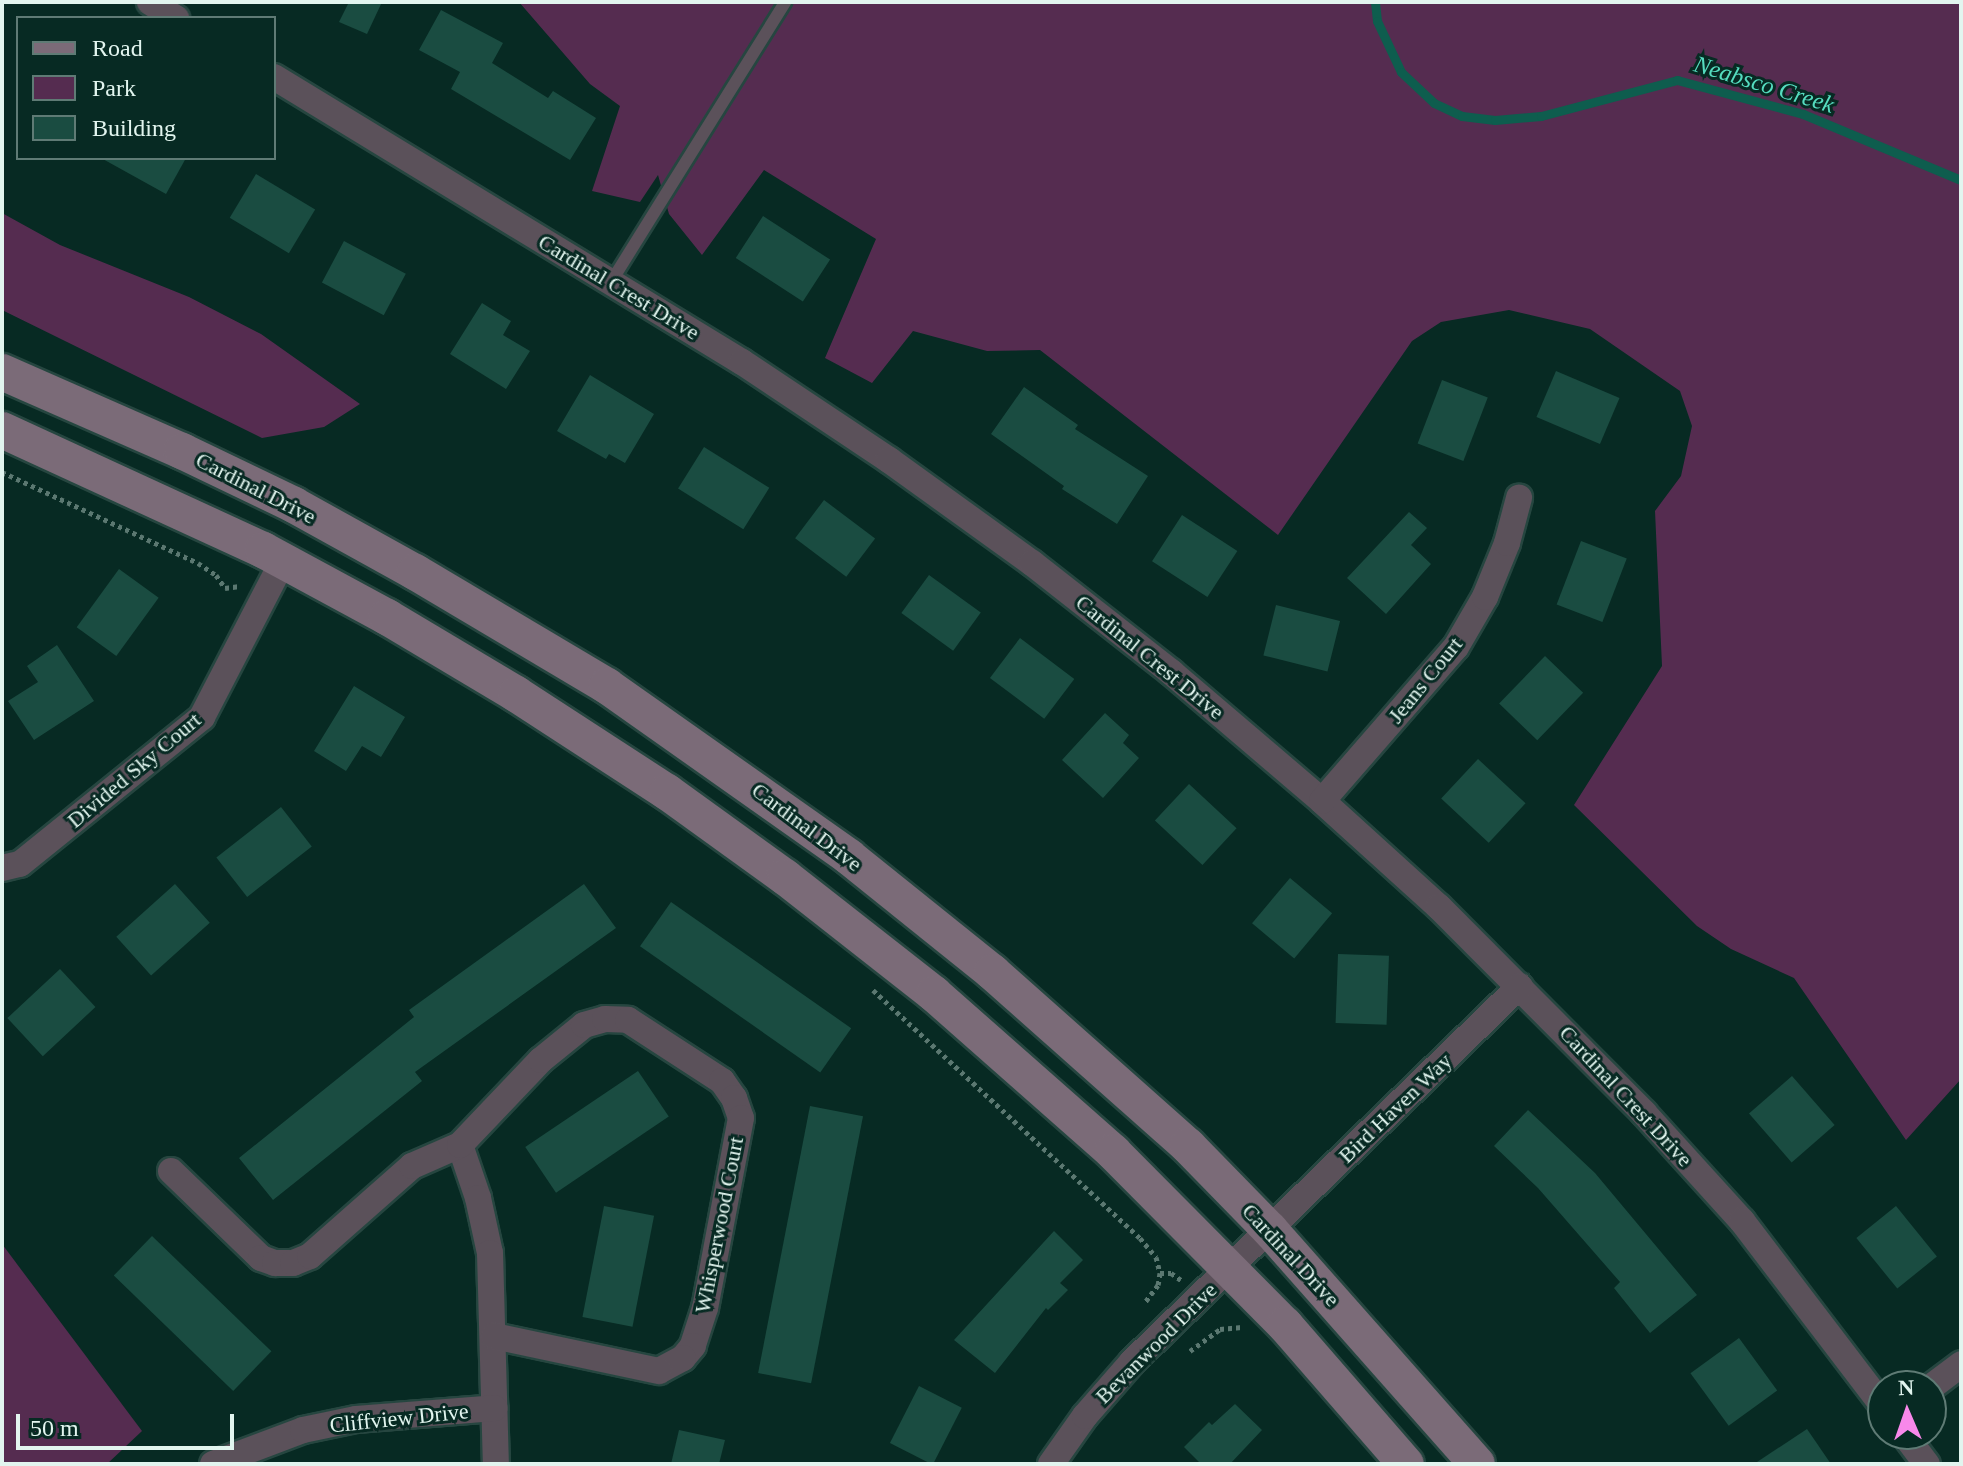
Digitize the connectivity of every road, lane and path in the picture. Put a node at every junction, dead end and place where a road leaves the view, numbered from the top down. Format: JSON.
{"nodes":[{"id":1,"x":150,"y":2,"type":"edge"},
{"id":2,"x":785,"y":2,"type":"edge"},
{"id":3,"x":173,"y":16,"type":"edge"},
{"id":4,"x":276,"y":78,"type":"edge"},
{"id":5,"x":611,"y":282,"type":"junction"},
{"id":6,"x":2,"y":372,"type":"edge"},
{"id":7,"x":2,"y":430,"type":"edge"},
{"id":8,"x":2,"y":472,"type":"edge"},
{"id":9,"x":1519,"y":498,"type":"dead end"},
{"id":10,"x":283,"y":561,"type":"junction"},
{"id":11,"x":236,"y":585,"type":"dead end"},
{"id":12,"x":1322,"y":801,"type":"junction"},
{"id":13,"x":2,"y":868,"type":"edge"},
{"id":14,"x":867,"y":983,"type":"dead end"},
{"id":15,"x":1520,"y":986,"type":"junction"},
{"id":16,"x":460,"y":1145,"type":"junction"},
{"id":17,"x":171,"y":1171,"type":"dead end"},
{"id":18,"x":1270,"y":1230,"type":"junction"},
{"id":19,"x":1229,"y":1269,"type":"junction"},
{"id":20,"x":1160,"y":1273,"type":"junction"},
{"id":21,"x":1171,"y":1273,"type":"dead end"},
{"id":22,"x":1145,"y":1302,"type":"dead end"},
{"id":23,"x":494,"y":1336,"type":"junction"},
{"id":24,"x":1867,"y":1385,"type":"edge"},
{"id":25,"x":495,"y":1408,"type":"junction"},
{"id":26,"x":213,"y":1464,"type":"edge"},
{"id":27,"x":496,"y":1464,"type":"edge"},
{"id":28,"x":1051,"y":1464,"type":"edge"},
{"id":29,"x":1406,"y":1464,"type":"edge"},
{"id":30,"x":1477,"y":1464,"type":"edge"}],
"edges":[{"from":1,"to":3,"type":"street"},
{"from":2,"to":5,"type":"lane"},
{"from":4,"to":5,"type":"street","name":"Cardinal Crest Drive"},
{"from":5,"to":12,"type":"street","name":"Cardinal Crest Drive"},
{"from":6,"to":18,"type":"main road","name":"Cardinal Drive"},
{"from":7,"to":10,"type":"main road"},
{"from":8,"to":11,"type":"path"},
{"from":9,"to":12,"type":"street","name":"Jeans Court"},
{"from":10,"to":13,"type":"street","name":"Divided Sky Court"},
{"from":10,"to":19,"type":"main road"},
{"from":12,"to":15,"type":"street","name":"Cardinal Crest Drive"},
{"from":14,"to":20,"type":"path"},
{"from":15,"to":18,"type":"street","name":"Bird Haven Way"},
{"from":15,"to":24,"type":"street","name":"Cardinal Crest Drive"},
{"from":16,"to":17,"type":"street","name":"Whisperwood Court"},
{"from":16,"to":23,"type":"street"},
{"from":16,"to":23,"type":"street","name":"Whisperwood Court"},
{"from":18,"to":19,"type":"street","name":"Bevanwood Drive"},
{"from":18,"to":30,"type":"main road","name":"Cardinal Drive"},
{"from":19,"to":28,"type":"street","name":"Bevanwood Drive"},
{"from":19,"to":29,"type":"main road"},
{"from":20,"to":21,"type":"path"},
{"from":20,"to":22,"type":"path"},
{"from":23,"to":25,"type":"street"},
{"from":25,"to":26,"type":"street","name":"Cliffview Drive"},
{"from":25,"to":27,"type":"street"}]}
